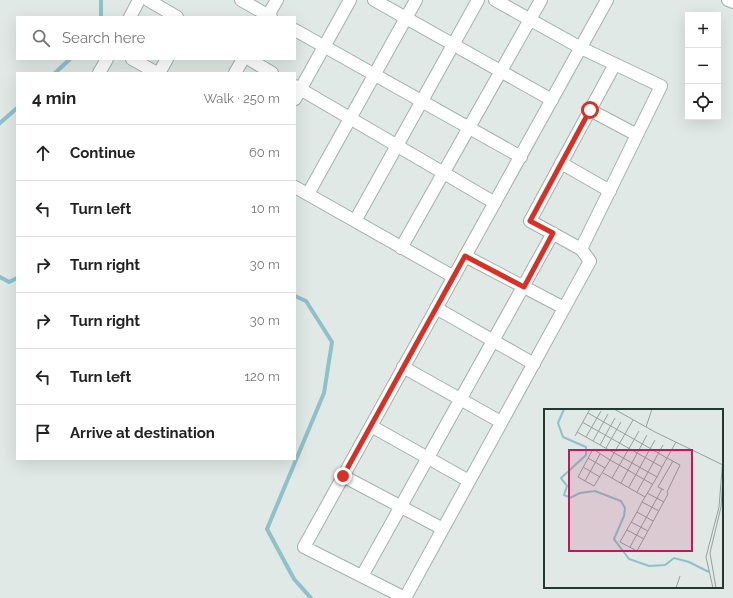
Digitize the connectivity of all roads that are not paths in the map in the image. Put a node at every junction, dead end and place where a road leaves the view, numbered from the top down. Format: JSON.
{"nodes":[{"id":1,"x":139,"y":0,"type":"edge"},
{"id":2,"x":148,"y":0,"type":"edge"},
{"id":3,"x":241,"y":0,"type":"edge"},
{"id":4,"x":277,"y":0,"type":"edge"},
{"id":5,"x":350,"y":0,"type":"edge"},
{"id":6,"x":374,"y":0,"type":"edge"},
{"id":7,"x":416,"y":0,"type":"edge"},
{"id":8,"x":478,"y":0,"type":"edge"},
{"id":9,"x":495,"y":0,"type":"edge"},
{"id":10,"x":541,"y":0,"type":"edge"},
{"id":11,"x":608,"y":0,"type":"edge"},
{"id":12,"x":728,"y":0,"type":"edge"},
{"id":13,"x":733,"y":2,"type":"edge"},
{"id":14,"x":131,"y":16,"type":"edge"},
{"id":15,"x":175,"y":16,"type":"edge"},
{"id":16,"x":268,"y":16,"type":"edge"},
{"id":17,"x":406,"y":18,"type":"junction"},
{"id":18,"x":530,"y":19,"type":"junction"},
{"id":19,"x":296,"y":31,"type":"edge"},
{"id":20,"x":453,"y":44,"type":"junction"},
{"id":21,"x":324,"y":47,"type":"junction"},
{"id":22,"x":581,"y":48,"type":"junction"},
{"id":23,"x":106,"y":60,"type":"edge"},
{"id":24,"x":134,"y":60,"type":"edge"},
{"id":25,"x":166,"y":60,"type":"edge"},
{"id":26,"x":242,"y":60,"type":"edge"},
{"id":27,"x":251,"y":60,"type":"edge"},
{"id":28,"x":615,"y":64,"type":"junction"},
{"id":29,"x":501,"y":71,"type":"junction"},
{"id":30,"x":100,"y":72,"type":"edge"},
{"id":31,"x":156,"y":72,"type":"edge"},
{"id":32,"x":159,"y":72,"type":"edge"},
{"id":33,"x":236,"y":72,"type":"edge"},
{"id":34,"x":270,"y":72,"type":"edge"},
{"id":35,"x":374,"y":75,"type":"junction"},
{"id":36,"x":297,"y":91,"type":"edge"},
{"id":37,"x":552,"y":100,"type":"junction"},
{"id":38,"x":421,"y":101,"type":"junction"},
{"id":39,"x":590,"y":110,"type":"junction"},
{"id":40,"x":350,"y":118,"type":"junction"},
{"id":41,"x":469,"y":128,"type":"junction"},
{"id":42,"x":637,"y":135,"type":"junction"},
{"id":43,"x":397,"y":146,"type":"junction"},
{"id":44,"x":521,"y":157,"type":"junction"},
{"id":45,"x":561,"y":163,"type":"junction"},
{"id":46,"x":443,"y":173,"type":"junction"},
{"id":47,"x":296,"y":188,"type":"edge"},
{"id":48,"x":610,"y":191,"type":"junction"},
{"id":49,"x":308,"y":194,"type":"junction"},
{"id":50,"x":495,"y":203,"type":"junction"},
{"id":51,"x":355,"y":221,"type":"junction"},
{"id":52,"x":553,"y":233,"type":"junction"},
{"id":53,"x":402,"y":248,"type":"junction"},
{"id":54,"x":582,"y":249,"type":"junction"},
{"id":55,"x":465,"y":256,"type":"junction"},
{"id":56,"x":454,"y":277,"type":"junction"},
{"id":57,"x":524,"y":287,"type":"junction"},
{"id":58,"x":436,"y":308,"type":"junction"},
{"id":59,"x":564,"y":308,"type":"junction"},
{"id":60,"x":494,"y":341,"type":"junction"},
{"id":61,"x":534,"y":364,"type":"junction"},
{"id":62,"x":403,"y":366,"type":"junction"},
{"id":63,"x":461,"y":399,"type":"junction"},
{"id":64,"x":501,"y":422,"type":"junction"},
{"id":65,"x":371,"y":426,"type":"junction"},
{"id":66,"x":428,"y":458,"type":"junction"},
{"id":67,"x":343,"y":476,"type":"junction"},
{"id":68,"x":469,"y":481,"type":"junction"},
{"id":69,"x":401,"y":507,"type":"junction"},
{"id":70,"x":443,"y":530,"type":"junction"},
{"id":71,"x":362,"y":576,"type":"junction"},
{"id":72,"x":405,"y":598,"type":"edge"}],
"edges":[{"from":1,"to":14,"type":"street"},
{"from":2,"to":15,"type":"street"},
{"from":3,"to":16,"type":"street"},
{"from":4,"to":16,"type":"street"},
{"from":5,"to":21,"type":"street"},
{"from":6,"to":17,"type":"street"},
{"from":7,"to":17,"type":"street"},
{"from":8,"to":20,"type":"street"},
{"from":9,"to":18,"type":"street"},
{"from":10,"to":18,"type":"street"},
{"from":11,"to":22,"type":"street"},
{"from":12,"to":13,"type":"street"},
{"from":17,"to":20,"type":"street"},
{"from":17,"to":35,"type":"street"},
{"from":18,"to":22,"type":"street"},
{"from":18,"to":29,"type":"street"},
{"from":19,"to":21,"type":"street"},
{"from":20,"to":29,"type":"street"},
{"from":20,"to":38,"type":"street"},
{"from":21,"to":35,"type":"street"},
{"from":21,"to":36,"type":"street"},
{"from":22,"to":28,"type":"street"},
{"from":22,"to":37,"type":"street"},
{"from":23,"to":30,"type":"street"},
{"from":24,"to":31,"type":"street"},
{"from":25,"to":32,"type":"street"},
{"from":26,"to":33,"type":"street"},
{"from":27,"to":34,"type":"street"},
{"from":28,"to":39,"type":"street"},
{"from":28,"to":42,"type":"street"},
{"from":29,"to":37,"type":"street"},
{"from":29,"to":41,"type":"street"},
{"from":35,"to":38,"type":"street"},
{"from":35,"to":40,"type":"street"},
{"from":36,"to":40,"type":"street"},
{"from":37,"to":44,"type":"street"},
{"from":38,"to":41,"type":"street"},
{"from":38,"to":43,"type":"street"},
{"from":39,"to":42,"type":"street"},
{"from":39,"to":45,"type":"street"},
{"from":40,"to":43,"type":"street"},
{"from":40,"to":49,"type":"street"},
{"from":41,"to":44,"type":"street"},
{"from":41,"to":46,"type":"street"},
{"from":42,"to":48,"type":"street"},
{"from":43,"to":46,"type":"street"},
{"from":43,"to":51,"type":"street"},
{"from":44,"to":50,"type":"street"},
{"from":45,"to":48,"type":"street"},
{"from":45,"to":52,"type":"street"},
{"from":46,"to":50,"type":"street"},
{"from":46,"to":53,"type":"street"},
{"from":47,"to":49,"type":"street"},
{"from":48,"to":54,"type":"street"},
{"from":49,"to":51,"type":"street"},
{"from":50,"to":55,"type":"street"},
{"from":51,"to":53,"type":"street"},
{"from":52,"to":54,"type":"street"},
{"from":52,"to":57,"type":"street"},
{"from":53,"to":56,"type":"street"},
{"from":54,"to":59,"type":"street"},
{"from":55,"to":56,"type":"street"},
{"from":55,"to":57,"type":"street"},
{"from":56,"to":58,"type":"street"},
{"from":57,"to":59,"type":"street"},
{"from":57,"to":60,"type":"street"},
{"from":58,"to":60,"type":"street"},
{"from":58,"to":62,"type":"street"},
{"from":59,"to":61,"type":"street"},
{"from":60,"to":61,"type":"street"},
{"from":60,"to":63,"type":"street"},
{"from":61,"to":64,"type":"street"},
{"from":62,"to":63,"type":"street"},
{"from":62,"to":65,"type":"street"},
{"from":63,"to":64,"type":"street"},
{"from":63,"to":66,"type":"street"},
{"from":64,"to":68,"type":"street"},
{"from":65,"to":66,"type":"street"},
{"from":65,"to":67,"type":"street"},
{"from":66,"to":68,"type":"street"},
{"from":66,"to":69,"type":"street"},
{"from":67,"to":69,"type":"street"},
{"from":67,"to":71,"type":"street"},
{"from":68,"to":70,"type":"street"},
{"from":69,"to":70,"type":"street"},
{"from":69,"to":71,"type":"street"},
{"from":70,"to":72,"type":"street"},
{"from":71,"to":72,"type":"street"}]}
